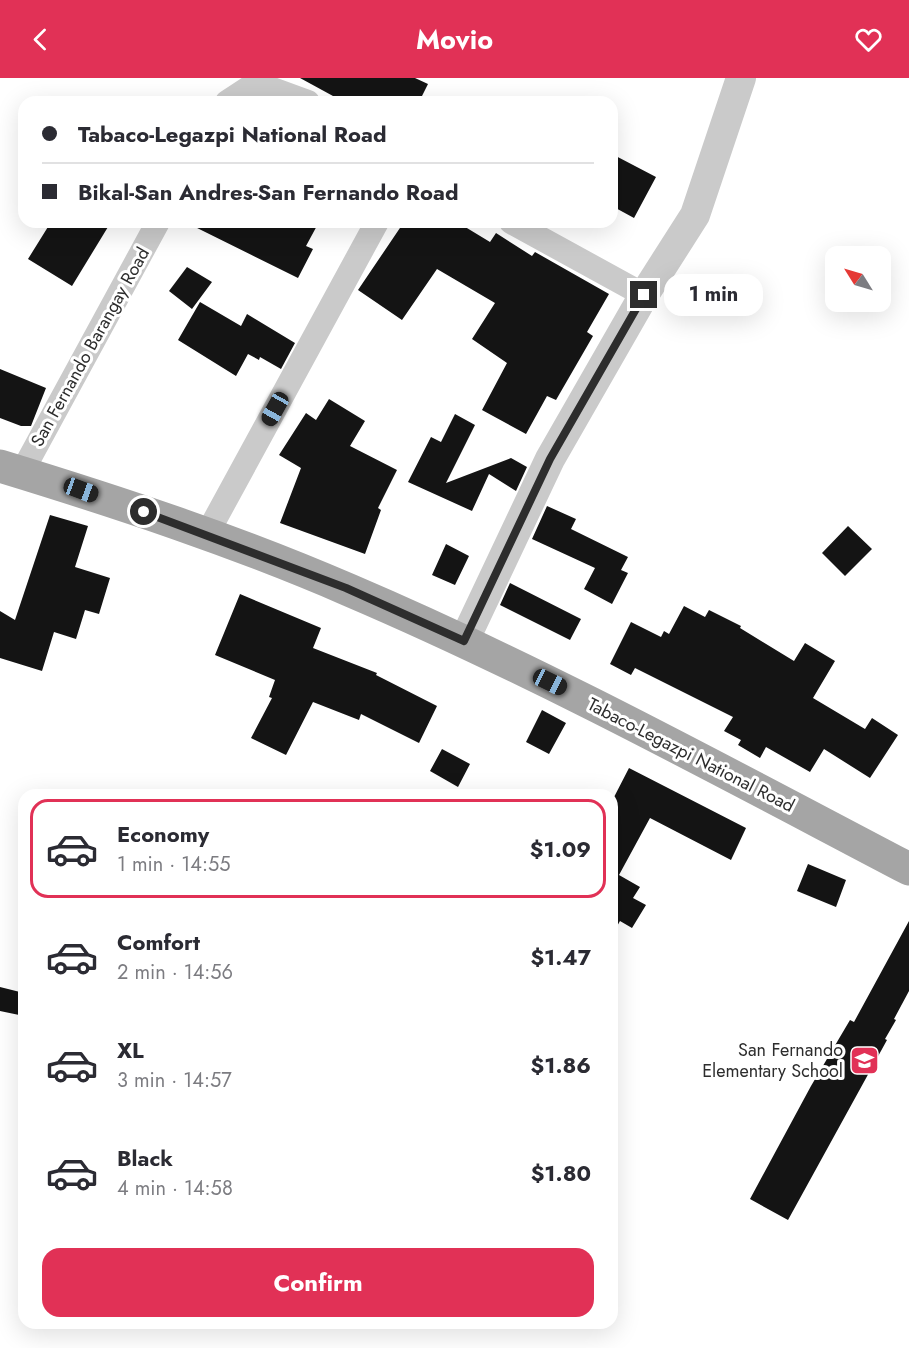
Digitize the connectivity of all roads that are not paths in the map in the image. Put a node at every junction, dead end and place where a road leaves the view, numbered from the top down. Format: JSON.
{"nodes":[{"id":1,"x":741,"y":78,"type":"edge"},
{"id":2,"x":236,"y":96,"type":"edge"},
{"id":3,"x":292,"y":96,"type":"edge"},
{"id":4,"x":154,"y":228,"type":"edge"},
{"id":5,"x":374,"y":228,"type":"edge"},
{"id":6,"x":522,"y":228,"type":"edge"},
{"id":7,"x":644,"y":295,"type":"junction"},
{"id":8,"x":11,"y":469,"type":"edge"},
{"id":9,"x":207,"y":534,"type":"junction"},
{"id":10,"x":464,"y":641,"type":"junction"},
{"id":11,"x":909,"y":869,"type":"edge"}],
"edges":[{"from":1,"to":7,"type":"street"},
{"from":2,"to":3,"type":"street"},
{"from":4,"to":8,"type":"street","name":"San Fernando Barangay Road"},
{"from":5,"to":9,"type":"street"},
{"from":6,"to":7,"type":"street"},
{"from":7,"to":10,"type":"street"},
{"from":8,"to":9,"type":"main road","name":"Tabaco-Legazpi National Road"},
{"from":9,"to":10,"type":"main road","name":"Tabaco-Legazpi National Road"},
{"from":10,"to":11,"type":"main road","name":"Tabaco-Legazpi National Road"}]}
